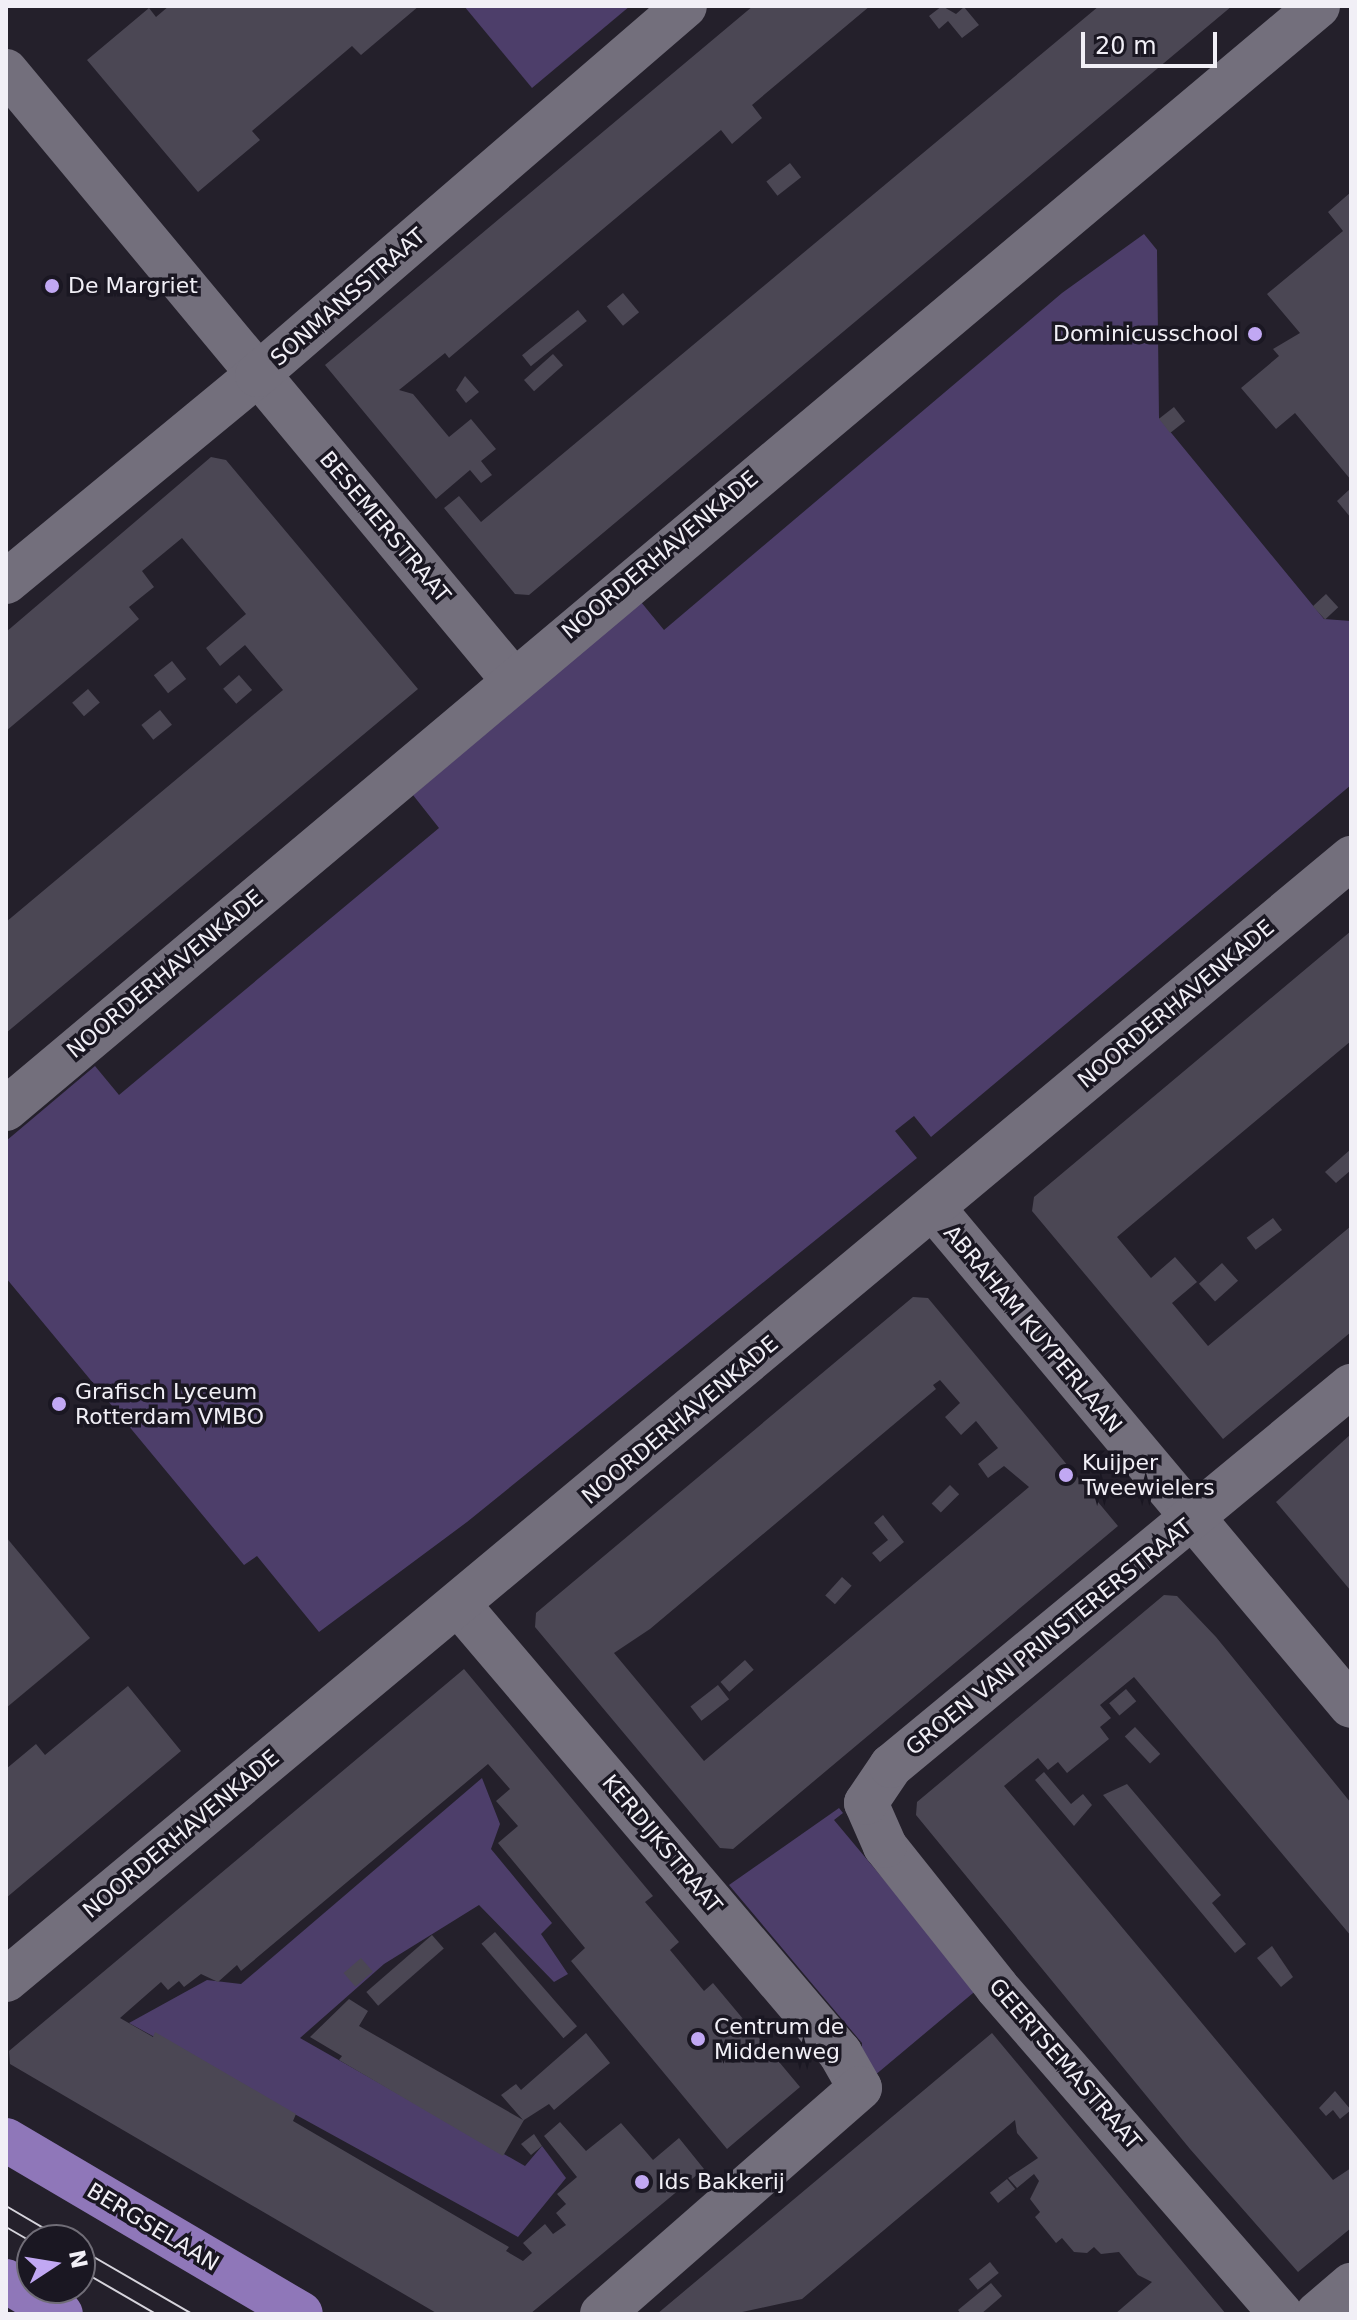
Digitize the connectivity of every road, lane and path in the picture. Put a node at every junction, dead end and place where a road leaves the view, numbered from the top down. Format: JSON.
{"nodes":[{"id":1,"x":685,"y":6,"type":"edge"},
{"id":2,"x":1318,"y":6,"type":"edge"},
{"id":3,"x":6,"y":71,"type":"edge"},
{"id":4,"x":257,"y":375,"type":"junction"},
{"id":5,"x":6,"y":582,"type":"edge"},
{"id":6,"x":513,"y":680,"type":"junction"},
{"id":7,"x":1351,"y":858,"type":"edge"},
{"id":8,"x":6,"y":1109,"type":"edge"},
{"id":9,"x":933,"y":1208,"type":"junction"},
{"id":10,"x":1351,"y":1386,"type":"edge"},
{"id":11,"x":1191,"y":1521,"type":"junction"},
{"id":12,"x":458,"y":1604,"type":"junction"},
{"id":13,"x":1351,"y":1706,"type":"edge"},
{"id":14,"x":866,"y":1803,"type":"joint"},
{"id":15,"x":6,"y":1980,"type":"edge"},
{"id":16,"x":6,"y":2140,"type":"edge"},
{"id":17,"x":6,"y":2281,"type":"edge"},
{"id":18,"x":1351,"y":2285,"type":"edge"},
{"id":19,"x":61,"y":2314,"type":"edge"},
{"id":20,"x":301,"y":2314,"type":"edge"},
{"id":21,"x":602,"y":2314,"type":"edge"},
{"id":22,"x":1281,"y":2314,"type":"edge"},
{"id":23,"x":1317,"y":2314,"type":"edge"}],
"edges":[{"from":1,"to":4,"type":"street","name":"SONMANSSTRAAT"},
{"from":2,"to":6,"type":"street","name":"NOORDERHAVENKADE"},
{"from":3,"to":4,"type":"street","name":"BESEMERSTRAAT"},
{"from":4,"to":5,"type":"street","name":"SONMANSSTRAAT"},
{"from":4,"to":6,"type":"street","name":"BESEMERSTRAAT"},
{"from":6,"to":8,"type":"street","name":"NOORDERHAVENKADE"},
{"from":7,"to":9,"type":"street","name":"NOORDERHAVENKADE"},
{"from":9,"to":11,"type":"street","name":"ABRAHAM KUYPERLAAN"},
{"from":9,"to":12,"type":"street","name":"NOORDERHAVENKADE"},
{"from":10,"to":11,"type":"street","name":"GROEN VAN PRINSTERERSTRAAT"},
{"from":11,"to":13,"type":"street","name":"ABRAHAM KUYPERLAAN"},
{"from":11,"to":14,"type":"street","name":"GROEN VAN PRINSTERERSTRAAT"},
{"from":12,"to":15,"type":"street","name":"NOORDERHAVENKADE"},
{"from":12,"to":21,"type":"street","name":"KERDIJKSTRAAT"},
{"from":14,"to":22,"type":"street","name":"GEERTSEMASTRAAT"},
{"from":16,"to":20,"type":"main road","name":"BERGSELAAN"},
{"from":17,"to":19,"type":"main road"},
{"from":18,"to":23,"type":"street"}]}
